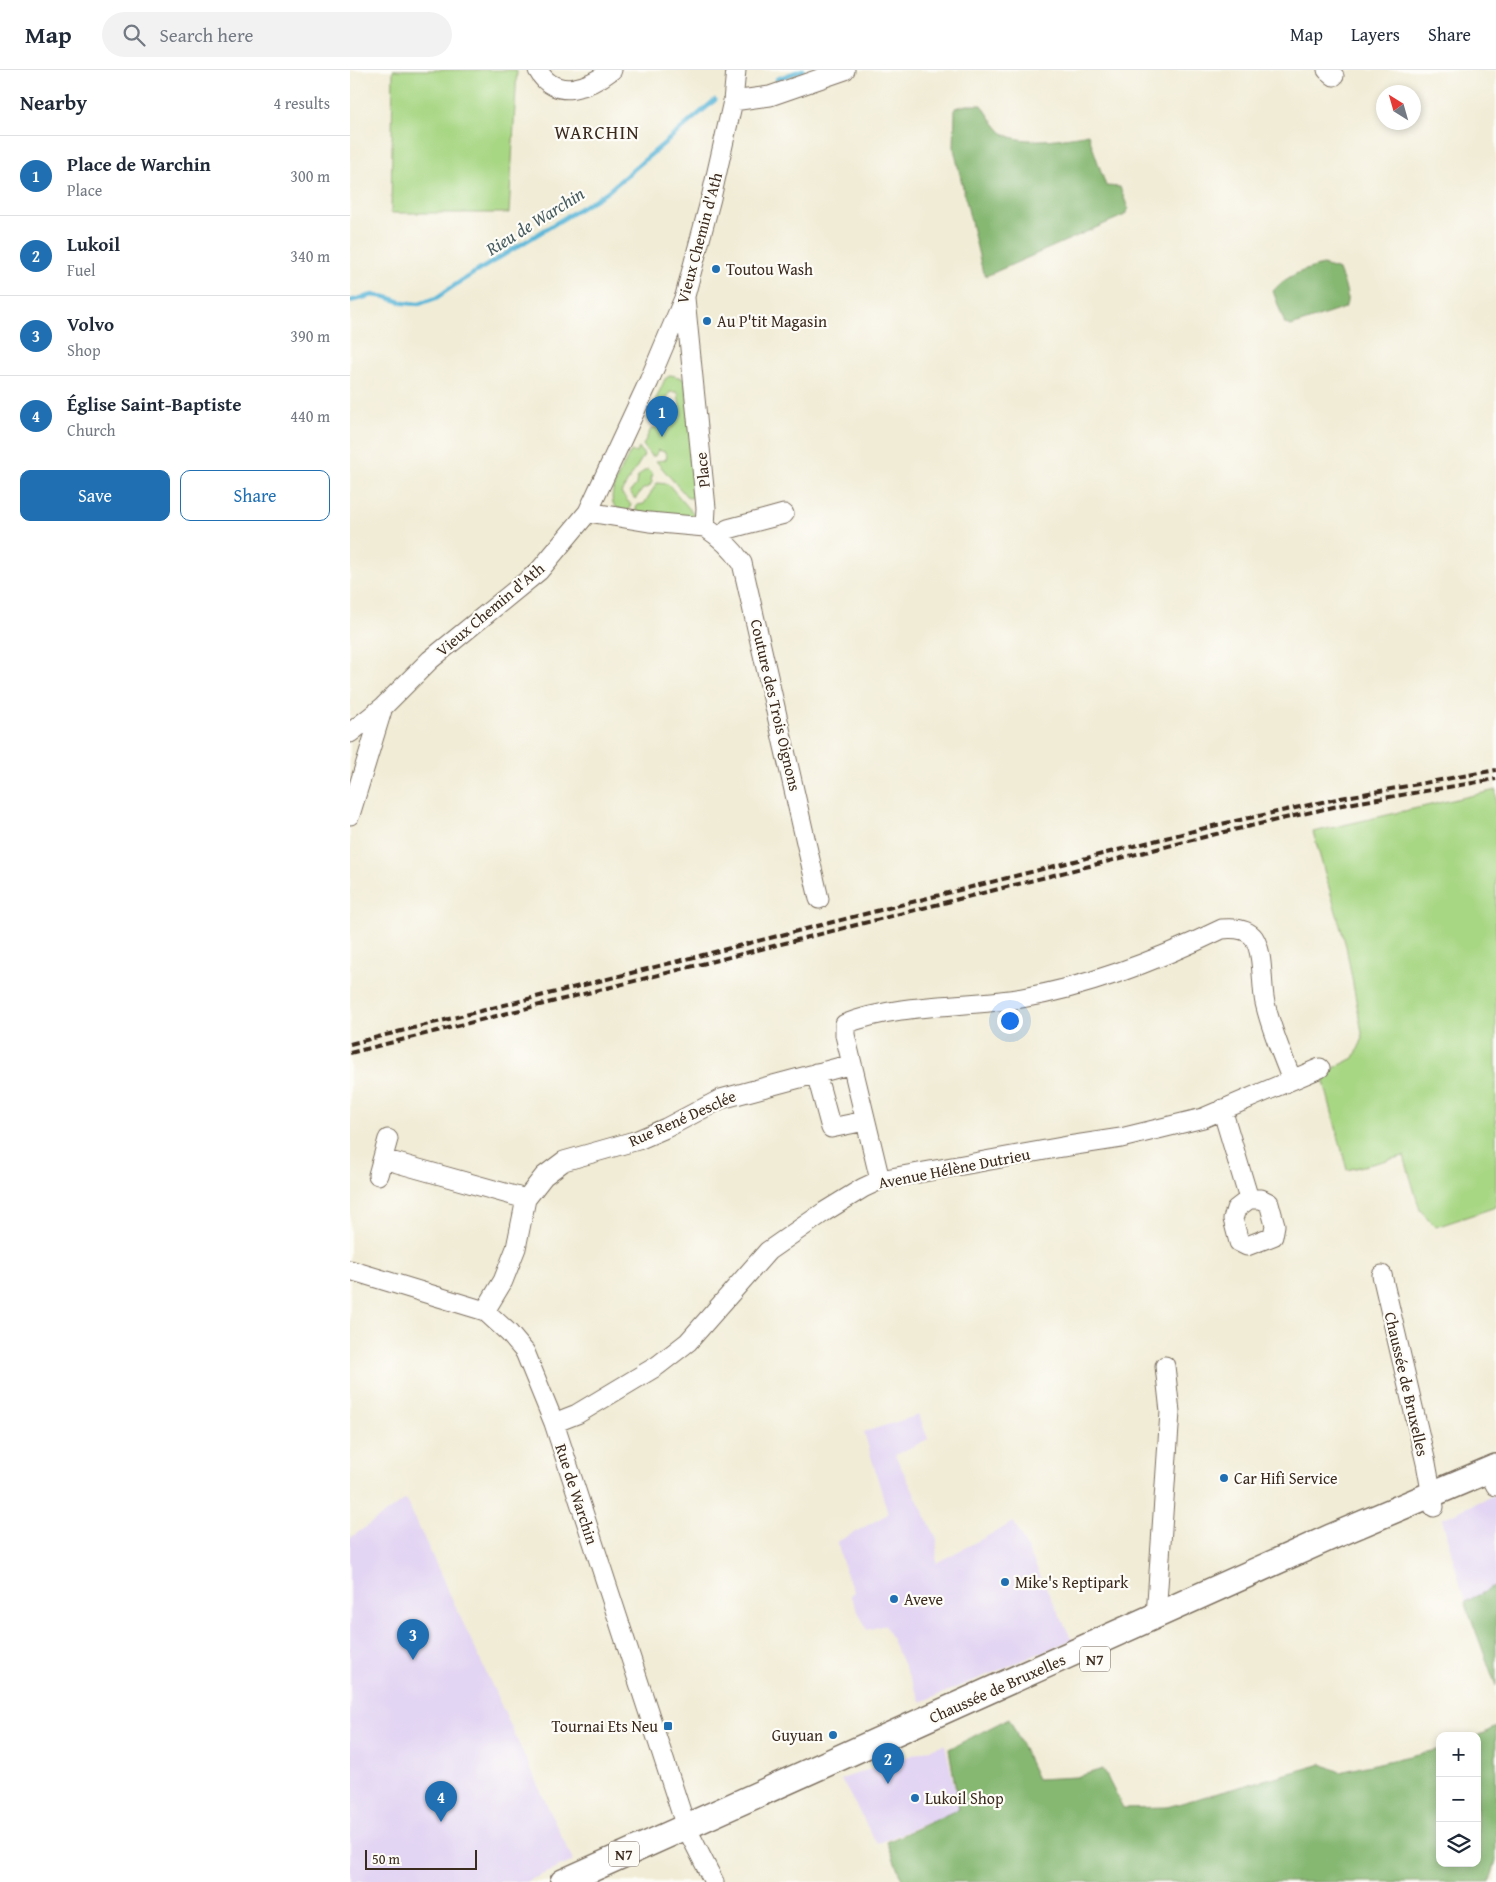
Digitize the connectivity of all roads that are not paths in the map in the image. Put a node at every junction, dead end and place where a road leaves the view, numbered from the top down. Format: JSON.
{"nodes":[{"id":1,"x":538,"y":70,"type":"edge"},
{"id":2,"x":612,"y":70,"type":"edge"},
{"id":3,"x":736,"y":70,"type":"edge"},
{"id":4,"x":845,"y":70,"type":"edge"},
{"id":5,"x":733,"y":101,"type":"junction"},
{"id":6,"x":685,"y":296,"type":"junction"},
{"id":7,"x":588,"y":512,"type":"junction"},
{"id":8,"x":784,"y":514,"type":"dead end"},
{"id":9,"x":705,"y":527,"type":"junction"},
{"id":10,"x":728,"y":529,"type":"dead end"},
{"id":11,"x":383,"y":707,"type":"junction"},
{"id":12,"x":350,"y":733,"type":"edge"},
{"id":13,"x":350,"y":815,"type":"edge"},
{"id":14,"x":819,"y":899,"type":"dead end"},
{"id":15,"x":852,"y":1064,"type":"junction"},
{"id":16,"x":1320,"y":1068,"type":"dead end"},
{"id":17,"x":816,"y":1073,"type":"junction"},
{"id":18,"x":1292,"y":1080,"type":"junction"},
{"id":19,"x":1222,"y":1109,"type":"junction"},
{"id":20,"x":865,"y":1120,"type":"junction"},
{"id":21,"x":388,"y":1139,"type":"dead end"},
{"id":22,"x":880,"y":1180,"type":"junction"},
{"id":23,"x":526,"y":1199,"type":"junction"},
{"id":24,"x":1249,"y":1199,"type":"dead end"},
{"id":25,"x":350,"y":1270,"type":"edge"},
{"id":26,"x":1382,"y":1275,"type":"dead end"},
{"id":27,"x":484,"y":1311,"type":"junction"},
{"id":28,"x":1165,"y":1366,"type":"dead end"},
{"id":29,"x":554,"y":1423,"type":"junction"},
{"id":30,"x":1494,"y":1477,"type":"edge"},
{"id":31,"x":1432,"y":1501,"type":"junction"},
{"id":32,"x":1156,"y":1616,"type":"junction"},
{"id":33,"x":690,"y":1833,"type":"junction"},
{"id":34,"x":563,"y":1882,"type":"edge"},
{"id":35,"x":599,"y":1882,"type":"edge"},
{"id":36,"x":714,"y":1882,"type":"edge"}],
"edges":[{"from":1,"to":2,"type":"street"},
{"from":3,"to":5,"type":"street","name":"Vieux Chemin d'Ath"},
{"from":4,"to":5,"type":"street"},
{"from":5,"to":6,"type":"street","name":"Vieux Chemin d'Ath"},
{"from":6,"to":7,"type":"street","name":"Vieux Chemin d'Ath"},
{"from":6,"to":9,"type":"street","name":"Place"},
{"from":7,"to":9,"type":"street"},
{"from":7,"to":11,"type":"street","name":"Vieux Chemin d'Ath"},
{"from":8,"to":10,"type":"street"},
{"from":9,"to":14,"type":"street","name":"Couture des Trois Oignons"},
{"from":11,"to":12,"type":"street","name":"Vieux Chemin d'Ath"},
{"from":11,"to":13,"type":"street"},
{"from":15,"to":17,"type":"street","name":"Rue René Desclée"},
{"from":15,"to":18,"type":"street"},
{"from":15,"to":20,"type":"street"},
{"from":16,"to":18,"type":"street","name":"Avenue Hélène Dutrieu"},
{"from":17,"to":20,"type":"street"},
{"from":17,"to":23,"type":"street","name":"Rue René Desclée"},
{"from":18,"to":19,"type":"street","name":"Avenue Hélène Dutrieu"},
{"from":19,"to":22,"type":"street","name":"Avenue Hélène Dutrieu"},
{"from":19,"to":24,"type":"street"},
{"from":20,"to":22,"type":"street"},
{"from":21,"to":23,"type":"street"},
{"from":22,"to":29,"type":"street","name":"Avenue Hélène Dutrieu"},
{"from":23,"to":27,"type":"street","name":"Rue René Desclée"},
{"from":25,"to":27,"type":"street","name":"Rue de Warchin"},
{"from":26,"to":31,"type":"street","name":"Chaussée de Bruxelles"},
{"from":27,"to":29,"type":"street","name":"Rue de Warchin"},
{"from":28,"to":32,"type":"street"},
{"from":29,"to":33,"type":"street","name":"Rue de Warchin"},
{"from":30,"to":31,"type":"main road","name":"Chaussée de Bruxelles","number":"N7"},
{"from":31,"to":32,"type":"main road","name":"Chaussée de Bruxelles","number":"N7"},
{"from":31,"to":33,"type":"main road","name":"Chaussée de Bruxelles","number":"N7"},
{"from":32,"to":33,"type":"main road","name":"Chaussée de Bruxelles","number":"N7"},
{"from":33,"to":34,"type":"main road","name":"Chaussée de Bruxelles","number":"N7"},
{"from":33,"to":35,"type":"main road","name":"Chaussée de Bruxelles","number":"N7"},
{"from":33,"to":36,"type":"street","name":"Rue de Warchin"}]}
